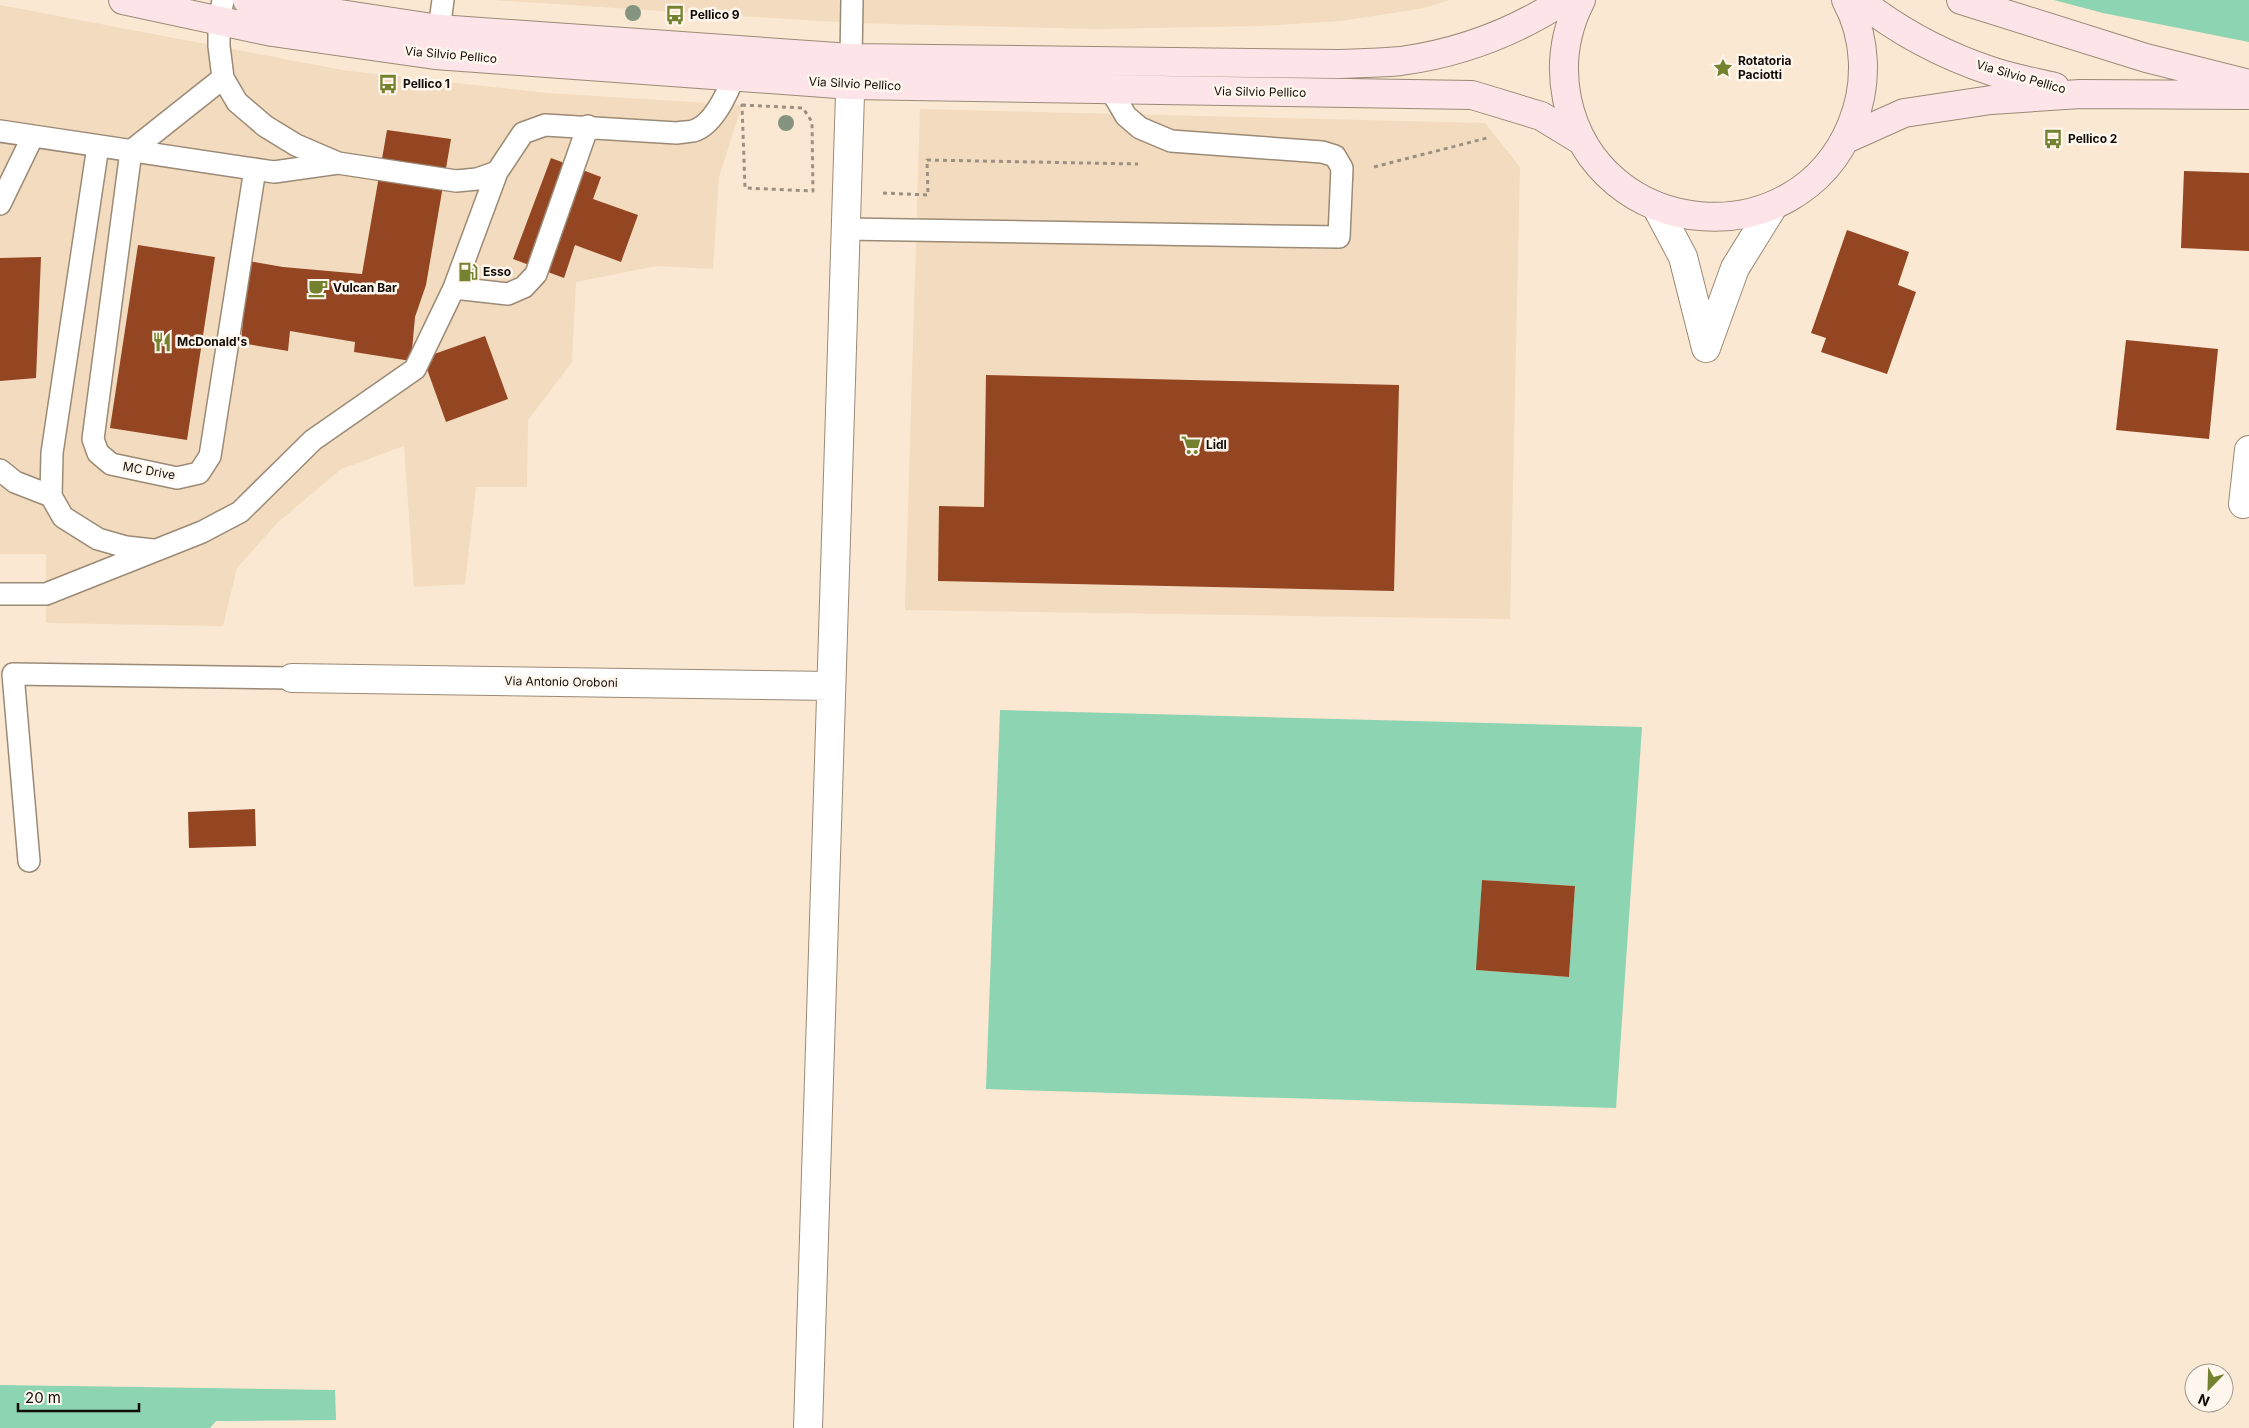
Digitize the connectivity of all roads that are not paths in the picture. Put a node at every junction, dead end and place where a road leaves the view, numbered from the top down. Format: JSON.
{"nodes":[{"id":1,"x":123,"y":0,"type":"edge"},
{"id":2,"x":247,"y":0,"type":"edge"},
{"id":3,"x":443,"y":0,"type":"edge"},
{"id":4,"x":852,"y":0,"type":"edge"},
{"id":5,"x":1564,"y":0,"type":"edge"},
{"id":6,"x":1581,"y":0,"type":"edge"},
{"id":7,"x":1846,"y":0,"type":"edge"},
{"id":8,"x":1859,"y":0,"type":"edge"},
{"id":9,"x":1960,"y":0,"type":"edge"},
{"id":10,"x":221,"y":11,"type":"edge"},
{"id":11,"x":439,"y":29,"type":"junction"},
{"id":12,"x":851,"y":58,"type":"junction"},
{"id":13,"x":736,"y":63,"type":"junction"},
{"id":14,"x":223,"y":78,"type":"junction"},
{"id":15,"x":2249,"y":84,"type":"edge"},
{"id":16,"x":851,"y":85,"type":"junction"},
{"id":17,"x":1110,"y":89,"type":"junction"},
{"id":18,"x":2080,"y":94,"type":"junction"},
{"id":19,"x":2249,"y":94,"type":"edge"},
{"id":20,"x":588,"y":126,"type":"junction"},
{"id":21,"x":0,"y":131,"type":"edge"},
{"id":22,"x":33,"y":136,"type":"junction"},
{"id":23,"x":1846,"y":139,"type":"junction"},
{"id":24,"x":1582,"y":141,"type":"junction"},
{"id":25,"x":98,"y":146,"type":"junction"},
{"id":26,"x":131,"y":151,"type":"junction"},
{"id":27,"x":338,"y":163,"type":"junction"},
{"id":28,"x":255,"y":169,"type":"junction"},
{"id":29,"x":497,"y":172,"type":"junction"},
{"id":30,"x":0,"y":204,"type":"edge"},
{"id":31,"x":1774,"y":205,"type":"junction"},
{"id":32,"x":1656,"y":206,"type":"junction"},
{"id":33,"x":846,"y":229,"type":"junction"},
{"id":34,"x":454,"y":288,"type":"junction"},
{"id":35,"x":2249,"y":450,"type":"edge"},
{"id":36,"x":0,"y":470,"type":"edge"},
{"id":37,"x":51,"y":496,"type":"junction"},
{"id":38,"x":2243,"y":504,"type":"dead end"},
{"id":39,"x":156,"y":550,"type":"junction"},
{"id":40,"x":0,"y":594,"type":"edge"},
{"id":41,"x":292,"y":678,"type":"joint"},
{"id":42,"x":831,"y":686,"type":"junction"},
{"id":43,"x":29,"y":861,"type":"dead end"},
{"id":44,"x":808,"y":1428,"type":"edge"}],
"edges":[{"from":1,"to":10,"type":"main road","name":"Via Silvio Pellico"},
{"from":2,"to":11,"type":"main road","name":"Via Silvio Pellico"},
{"from":3,"to":11,"type":"lane"},
{"from":4,"to":12,"type":"lane"},
{"from":5,"to":12,"type":"main road","name":"Via Silvio Pellico"},
{"from":6,"to":24,"type":"main road","name":"Via Silvio Pellico"},
{"from":7,"to":23,"type":"main road","name":"Via Silvio Pellico"},
{"from":8,"to":18,"type":"main road","name":"Via Silvio Pellico"},
{"from":9,"to":15,"type":"main road"},
{"from":10,"to":13,"type":"main road","name":"Via Silvio Pellico"},
{"from":10,"to":14,"type":"lane"},
{"from":11,"to":13,"type":"main road","name":"Via Silvio Pellico"},
{"from":12,"to":13,"type":"main road","name":"Via Silvio Pellico"},
{"from":12,"to":16,"type":"street"},
{"from":13,"to":16,"type":"main road","name":"Via Silvio Pellico"},
{"from":13,"to":20,"type":"lane"},
{"from":14,"to":26,"type":"lane"},
{"from":14,"to":27,"type":"lane"},
{"from":16,"to":17,"type":"main road","name":"Via Silvio Pellico"},
{"from":16,"to":33,"type":"street"},
{"from":17,"to":24,"type":"main road","name":"Via Silvio Pellico"},
{"from":17,"to":33,"type":"lane"},
{"from":18,"to":19,"type":"main road","name":"Via Silvio Pellico"},
{"from":18,"to":23,"type":"main road","name":"Via Silvio Pellico"},
{"from":20,"to":29,"type":"lane"},
{"from":20,"to":34,"type":"lane"},
{"from":21,"to":22,"type":"lane"},
{"from":22,"to":25,"type":"lane"},
{"from":22,"to":30,"type":"lane"},
{"from":23,"to":31,"type":"main road","name":"Via Silvio Pellico"},
{"from":24,"to":32,"type":"main road","name":"Via Silvio Pellico"},
{"from":25,"to":26,"type":"lane"},
{"from":25,"to":37,"type":"lane"},
{"from":26,"to":28,"type":"lane"},
{"from":26,"to":28,"type":"lane","name":"MC Drive"},
{"from":27,"to":28,"type":"lane"},
{"from":27,"to":29,"type":"lane"},
{"from":29,"to":34,"type":"lane"},
{"from":31,"to":32,"type":"main road","name":"Via Silvio Pellico"},
{"from":31,"to":32,"type":"street"},
{"from":33,"to":42,"type":"street"},
{"from":34,"to":39,"type":"lane"},
{"from":35,"to":38,"type":"street"},
{"from":36,"to":37,"type":"lane"},
{"from":37,"to":39,"type":"lane"},
{"from":39,"to":40,"type":"lane"},
{"from":41,"to":42,"type":"street","name":"Via Antonio Oroboni"},
{"from":41,"to":43,"type":"lane"},
{"from":42,"to":44,"type":"street"}]}
